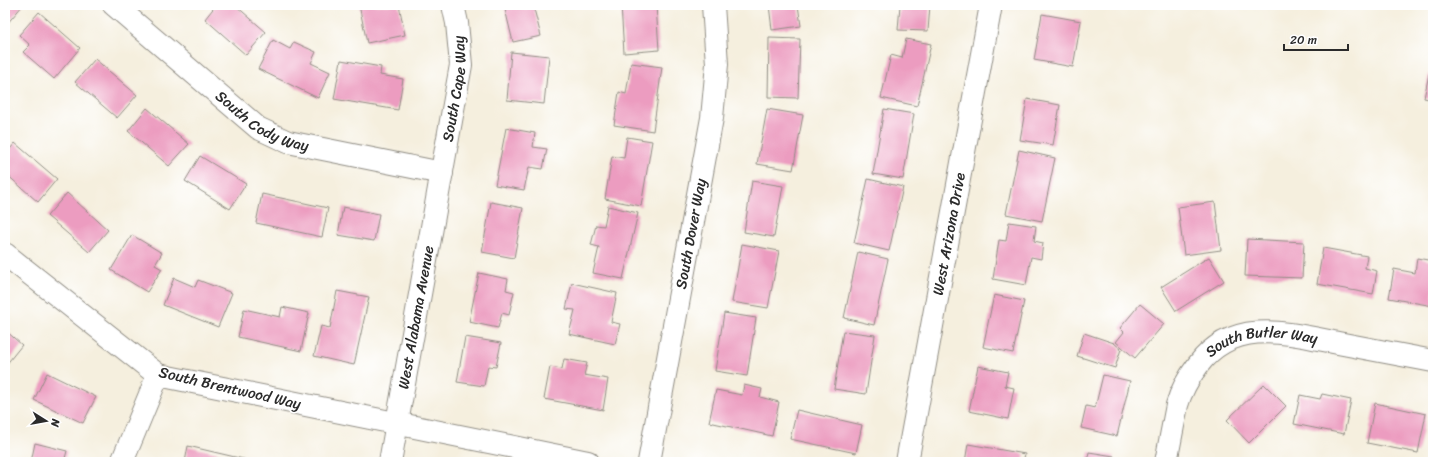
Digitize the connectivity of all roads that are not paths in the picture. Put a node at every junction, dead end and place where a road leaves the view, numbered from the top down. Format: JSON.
{"nodes":[{"id":1,"x":114,"y":5,"type":"edge"},
{"id":2,"x":453,"y":5,"type":"edge"},
{"id":3,"x":713,"y":5,"type":"edge"},
{"id":4,"x":991,"y":5,"type":"edge"},
{"id":5,"x":442,"y":173,"type":"junction"},
{"id":6,"x":5,"y":254,"type":"edge"},
{"id":7,"x":1433,"y":361,"type":"edge"},
{"id":8,"x":158,"y":375,"type":"junction"},
{"id":9,"x":397,"y":424,"type":"junction"},
{"id":10,"x":122,"y":462,"type":"edge"},
{"id":11,"x":390,"y":462,"type":"edge"},
{"id":12,"x":588,"y":462,"type":"edge"},
{"id":13,"x":649,"y":462,"type":"edge"},
{"id":14,"x":907,"y":462,"type":"edge"},
{"id":15,"x":1166,"y":462,"type":"edge"}],
"edges":[{"from":1,"to":5,"type":"street","name":"South Cody Way"},
{"from":2,"to":5,"type":"street","name":"South Cape Way"},
{"from":3,"to":13,"type":"street","name":"South Dover Way"},
{"from":4,"to":14,"type":"street","name":"West Arizona Drive"},
{"from":5,"to":9,"type":"street","name":"West Alabama Avenue"},
{"from":6,"to":8,"type":"street","name":"South Brentwood Way"},
{"from":7,"to":15,"type":"street","name":"South Butler Way"},
{"from":8,"to":9,"type":"street","name":"South Brentwood Way"},
{"from":8,"to":10,"type":"street"},
{"from":9,"to":11,"type":"street","name":"West Alabama Avenue"},
{"from":9,"to":12,"type":"street","name":"South Brentwood Way"}]}
